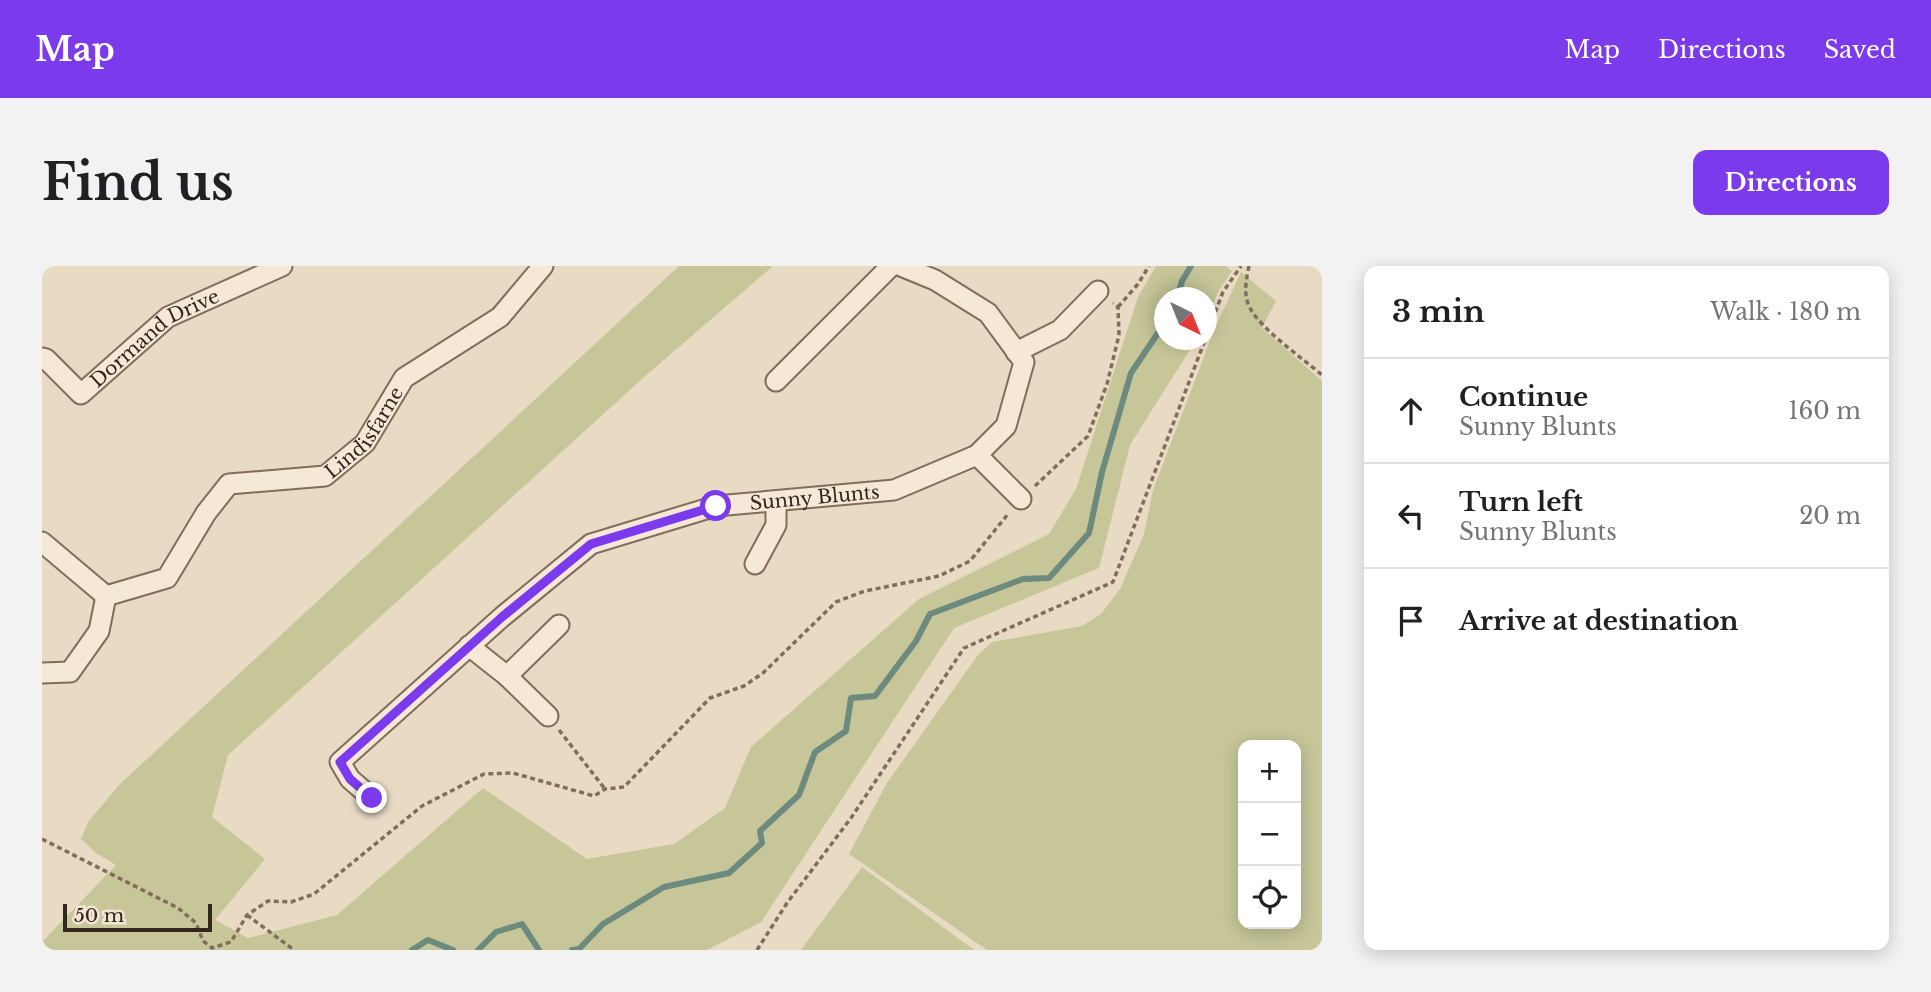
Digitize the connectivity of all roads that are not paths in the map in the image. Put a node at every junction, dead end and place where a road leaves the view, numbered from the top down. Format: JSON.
{"nodes":[{"id":1,"x":282,"y":266,"type":"edge"},
{"id":2,"x":542,"y":266,"type":"edge"},
{"id":3,"x":891,"y":266,"type":"edge"},
{"id":4,"x":901,"y":266,"type":"edge"},
{"id":5,"x":939,"y":273,"type":"edge"},
{"id":6,"x":1098,"y":291,"type":"road end"},
{"id":7,"x":1016,"y":352,"type":"junction"},
{"id":8,"x":42,"y":358,"type":"edge"},
{"id":9,"x":776,"y":381,"type":"dead end"},
{"id":10,"x":977,"y":456,"type":"junction"},
{"id":11,"x":1021,"y":499,"type":"road end"},
{"id":12,"x":776,"y":502,"type":"junction"},
{"id":13,"x":42,"y":542,"type":"edge"},
{"id":14,"x":755,"y":564,"type":"dead end"},
{"id":15,"x":106,"y":596,"type":"junction"},
{"id":16,"x":559,"y":625,"type":"dead end"},
{"id":17,"x":469,"y":646,"type":"junction"},
{"id":18,"x":42,"y":673,"type":"edge"},
{"id":19,"x":507,"y":676,"type":"junction"},
{"id":20,"x":548,"y":716,"type":"road end"},
{"id":21,"x":372,"y":798,"type":"dead end"}],
"edges":[{"from":1,"to":8,"type":"street","name":"Dormand Drive"},
{"from":2,"to":15,"type":"street","name":"Lindisfarne"},
{"from":3,"to":9,"type":"street"},
{"from":4,"to":5,"type":"street"},
{"from":5,"to":7,"type":"street"},
{"from":6,"to":7,"type":"street"},
{"from":7,"to":10,"type":"street","name":"Sunny Blunts"},
{"from":10,"to":11,"type":"street"},
{"from":10,"to":12,"type":"street","name":"Sunny Blunts"},
{"from":12,"to":14,"type":"street"},
{"from":12,"to":17,"type":"street","name":"Sunny Blunts"},
{"from":13,"to":15,"type":"street"},
{"from":15,"to":18,"type":"street"},
{"from":16,"to":19,"type":"street"},
{"from":17,"to":19,"type":"street"},
{"from":17,"to":21,"type":"street","name":"Sunny Blunts"},
{"from":19,"to":20,"type":"street"}]}
